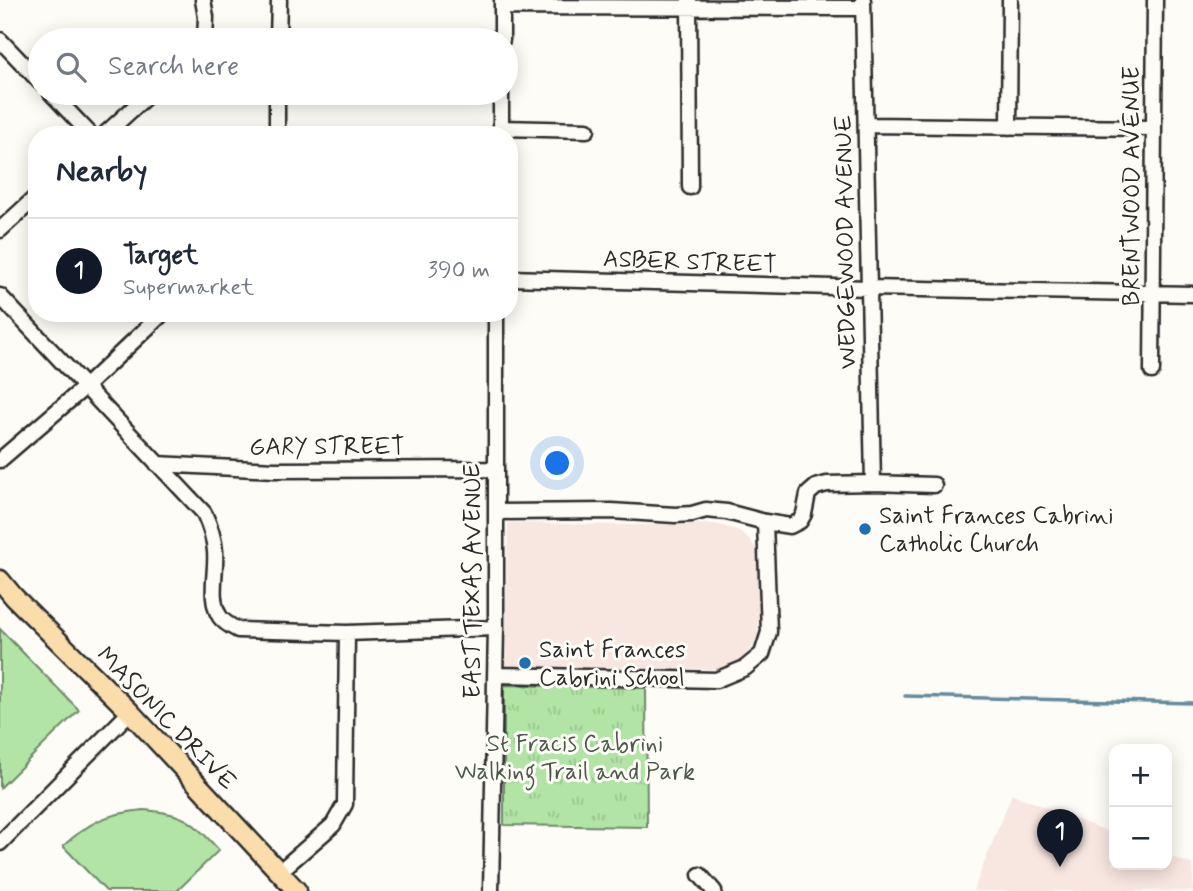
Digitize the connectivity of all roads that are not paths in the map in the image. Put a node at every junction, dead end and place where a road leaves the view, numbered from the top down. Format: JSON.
{"nodes":[{"id":1,"x":203,"y":0,"type":"edge"},
{"id":2,"x":279,"y":0,"type":"edge"},
{"id":3,"x":1010,"y":0,"type":"edge"},
{"id":4,"x":1155,"y":0,"type":"edge"},
{"id":5,"x":502,"y":4,"type":"edge"},
{"id":6,"x":689,"y":4,"type":"edge"},
{"id":7,"x":863,"y":4,"type":"edge"},
{"id":8,"x":206,"y":28,"type":"edge"},
{"id":9,"x":278,"y":28,"type":"edge"},
{"id":10,"x":502,"y":28,"type":"edge"},
{"id":11,"x":0,"y":40,"type":"edge"},
{"id":12,"x":28,"y":69,"type":"edge"},
{"id":13,"x":62,"y":105,"type":"edge"},
{"id":14,"x":137,"y":105,"type":"edge"},
{"id":15,"x":277,"y":105,"type":"edge"},
{"id":16,"x":501,"y":105,"type":"edge"},
{"id":17,"x":866,"y":125,"type":"junction"},
{"id":18,"x":82,"y":126,"type":"edge"},
{"id":19,"x":114,"y":126,"type":"edge"},
{"id":20,"x":277,"y":126,"type":"edge"},
{"id":21,"x":501,"y":126,"type":"edge"},
{"id":22,"x":1009,"y":127,"type":"junction"},
{"id":23,"x":1154,"y":128,"type":"junction"},
{"id":24,"x":587,"y":130,"type":"dead end"},
{"id":25,"x":518,"y":131,"type":"edge"},
{"id":26,"x":690,"y":187,"type":"dead end"},
{"id":27,"x":28,"y":204,"type":"edge"},
{"id":28,"x":0,"y":230,"type":"edge"},
{"id":29,"x":518,"y":278,"type":"edge"},
{"id":30,"x":869,"y":288,"type":"junction"},
{"id":31,"x":1153,"y":293,"type":"junction"},
{"id":32,"x":1193,"y":294,"type":"edge"},
{"id":33,"x":0,"y":296,"type":"edge"},
{"id":34,"x":154,"y":322,"type":"edge"},
{"id":35,"x":496,"y":322,"type":"edge"},
{"id":36,"x":1152,"y":372,"type":"dead end"},
{"id":37,"x":85,"y":387,"type":"junction"},
{"id":38,"x":0,"y":460,"type":"edge"},
{"id":39,"x":157,"y":464,"type":"junction"},
{"id":40,"x":496,"y":469,"type":"junction"},
{"id":41,"x":873,"y":483,"type":"junction"},
{"id":42,"x":934,"y":485,"type":"dead end"},
{"id":43,"x":496,"y":512,"type":"junction"},
{"id":44,"x":765,"y":522,"type":"junction"},
{"id":45,"x":0,"y":580,"type":"edge"},
{"id":46,"x":7,"y":598,"type":"edge"},
{"id":47,"x":496,"y":628,"type":"junction"},
{"id":48,"x":347,"y":633,"type":"junction"},
{"id":49,"x":495,"y":675,"type":"junction"},
{"id":50,"x":130,"y":712,"type":"junction"},
{"id":51,"x":0,"y":843,"type":"edge"},
{"id":52,"x":279,"y":872,"type":"junction"},
{"id":53,"x":699,"y":875,"type":"dead end"},
{"id":54,"x":297,"y":891,"type":"edge"},
{"id":55,"x":491,"y":891,"type":"edge"},
{"id":56,"x":714,"y":891,"type":"edge"}],
"edges":[{"from":1,"to":8,"type":"street"},
{"from":2,"to":9,"type":"street"},
{"from":3,"to":22,"type":"street"},
{"from":4,"to":23,"type":"street","name":"BRENTWOOD AVENUE"},
{"from":5,"to":6,"type":"street"},
{"from":5,"to":10,"type":"street"},
{"from":6,"to":7,"type":"street"},
{"from":6,"to":26,"type":"street"},
{"from":7,"to":17,"type":"street","name":"WEDGEWOOD AVENUE"},
{"from":11,"to":12,"type":"street"},
{"from":13,"to":18,"type":"street"},
{"from":14,"to":19,"type":"street"},
{"from":15,"to":20,"type":"street"},
{"from":16,"to":21,"type":"street"},
{"from":17,"to":22,"type":"street"},
{"from":17,"to":30,"type":"street","name":"WEDGEWOOD AVENUE"},
{"from":22,"to":23,"type":"street"},
{"from":23,"to":31,"type":"street","name":"BRENTWOOD AVENUE"},
{"from":24,"to":25,"type":"street"},
{"from":27,"to":28,"type":"street"},
{"from":29,"to":30,"type":"street","name":"ASBER STREET"},
{"from":30,"to":31,"type":"street","name":"ASBER STREET"},
{"from":30,"to":41,"type":"street","name":"WEDGEWOOD AVENUE"},
{"from":31,"to":32,"type":"street","name":"ASBER STREET"},
{"from":31,"to":36,"type":"street","name":"BRENTWOOD AVENUE"},
{"from":33,"to":37,"type":"street"},
{"from":34,"to":37,"type":"street"},
{"from":35,"to":40,"type":"street","name":"EAST TEXAS AVENUE"},
{"from":37,"to":38,"type":"street"},
{"from":37,"to":39,"type":"street"},
{"from":39,"to":40,"type":"street","name":"GARY STREET"},
{"from":39,"to":48,"type":"street"},
{"from":40,"to":43,"type":"street","name":"EAST TEXAS AVENUE"},
{"from":41,"to":42,"type":"street"},
{"from":41,"to":44,"type":"street"},
{"from":43,"to":44,"type":"street"},
{"from":43,"to":47,"type":"street","name":"EAST TEXAS AVENUE"},
{"from":44,"to":49,"type":"street"},
{"from":45,"to":46,"type":"main road","name":"MASONIC DRIVE"},
{"from":46,"to":50,"type":"main road","name":"MASONIC DRIVE"},
{"from":47,"to":48,"type":"street"},
{"from":47,"to":49,"type":"street","name":"EAST TEXAS AVENUE"},
{"from":48,"to":52,"type":"street"},
{"from":49,"to":55,"type":"street","name":"EAST TEXAS AVENUE"},
{"from":50,"to":51,"type":"street"},
{"from":50,"to":52,"type":"main road","name":"MASONIC DRIVE"},
{"from":52,"to":54,"type":"main road","name":"MASONIC DRIVE"},
{"from":53,"to":56,"type":"street"}]}
